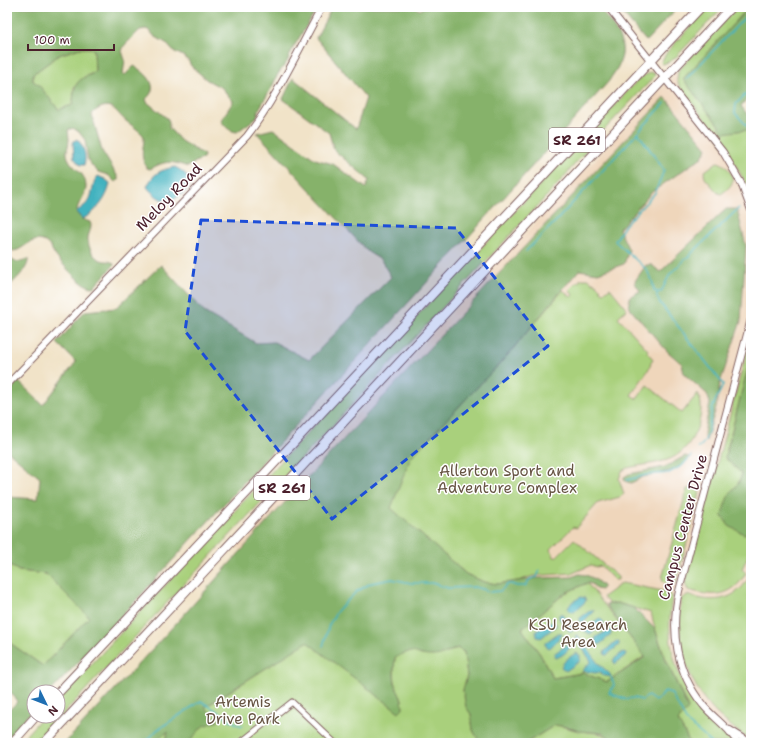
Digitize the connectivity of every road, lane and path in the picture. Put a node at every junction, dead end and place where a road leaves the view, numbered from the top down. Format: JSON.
{"nodes":[{"id":1,"x":322,"y":7,"type":"edge"},
{"id":2,"x":608,"y":7,"type":"edge"},
{"id":3,"x":701,"y":7,"type":"edge"},
{"id":4,"x":731,"y":7,"type":"edge"},
{"id":5,"x":651,"y":60,"type":"junction"},
{"id":6,"x":665,"y":77,"type":"junction"},
{"id":7,"x":751,"y":210,"type":"edge"},
{"id":8,"x":751,"y":319,"type":"edge"},
{"id":9,"x":7,"y":385,"type":"edge"},
{"id":10,"x":66,"y":685,"type":"edge"},
{"id":11,"x":29,"y":724,"type":"edge"},
{"id":12,"x":727,"y":728,"type":"junction"},
{"id":13,"x":12,"y":743,"type":"edge"},
{"id":14,"x":44,"y":743,"type":"edge"},
{"id":15,"x":240,"y":743,"type":"edge"},
{"id":16,"x":335,"y":743,"type":"edge"},
{"id":17,"x":739,"y":743,"type":"edge"},
{"id":18,"x":751,"y":743,"type":"edge"}],
"edges":[{"from":1,"to":9,"type":"street","name":"Meloy Road"},
{"from":2,"to":5,"type":"street"},
{"from":3,"to":5,"type":"main road","number":"SR 261"},
{"from":4,"to":6,"type":"main road","number":"SR 261"},
{"from":5,"to":6,"type":"street"},
{"from":5,"to":10,"type":"main road","number":"SR 261"},
{"from":6,"to":7,"type":"street"},
{"from":6,"to":14,"type":"main road","number":"SR 261"},
{"from":8,"to":12,"type":"street","name":"Campus Center Drive"},
{"from":11,"to":13,"type":"main road"},
{"from":12,"to":17,"type":"street","name":"Campus Center Drive"},
{"from":12,"to":18,"type":"street","name":"Campus Center Drive"},
{"from":15,"to":16,"type":"street"}]}
